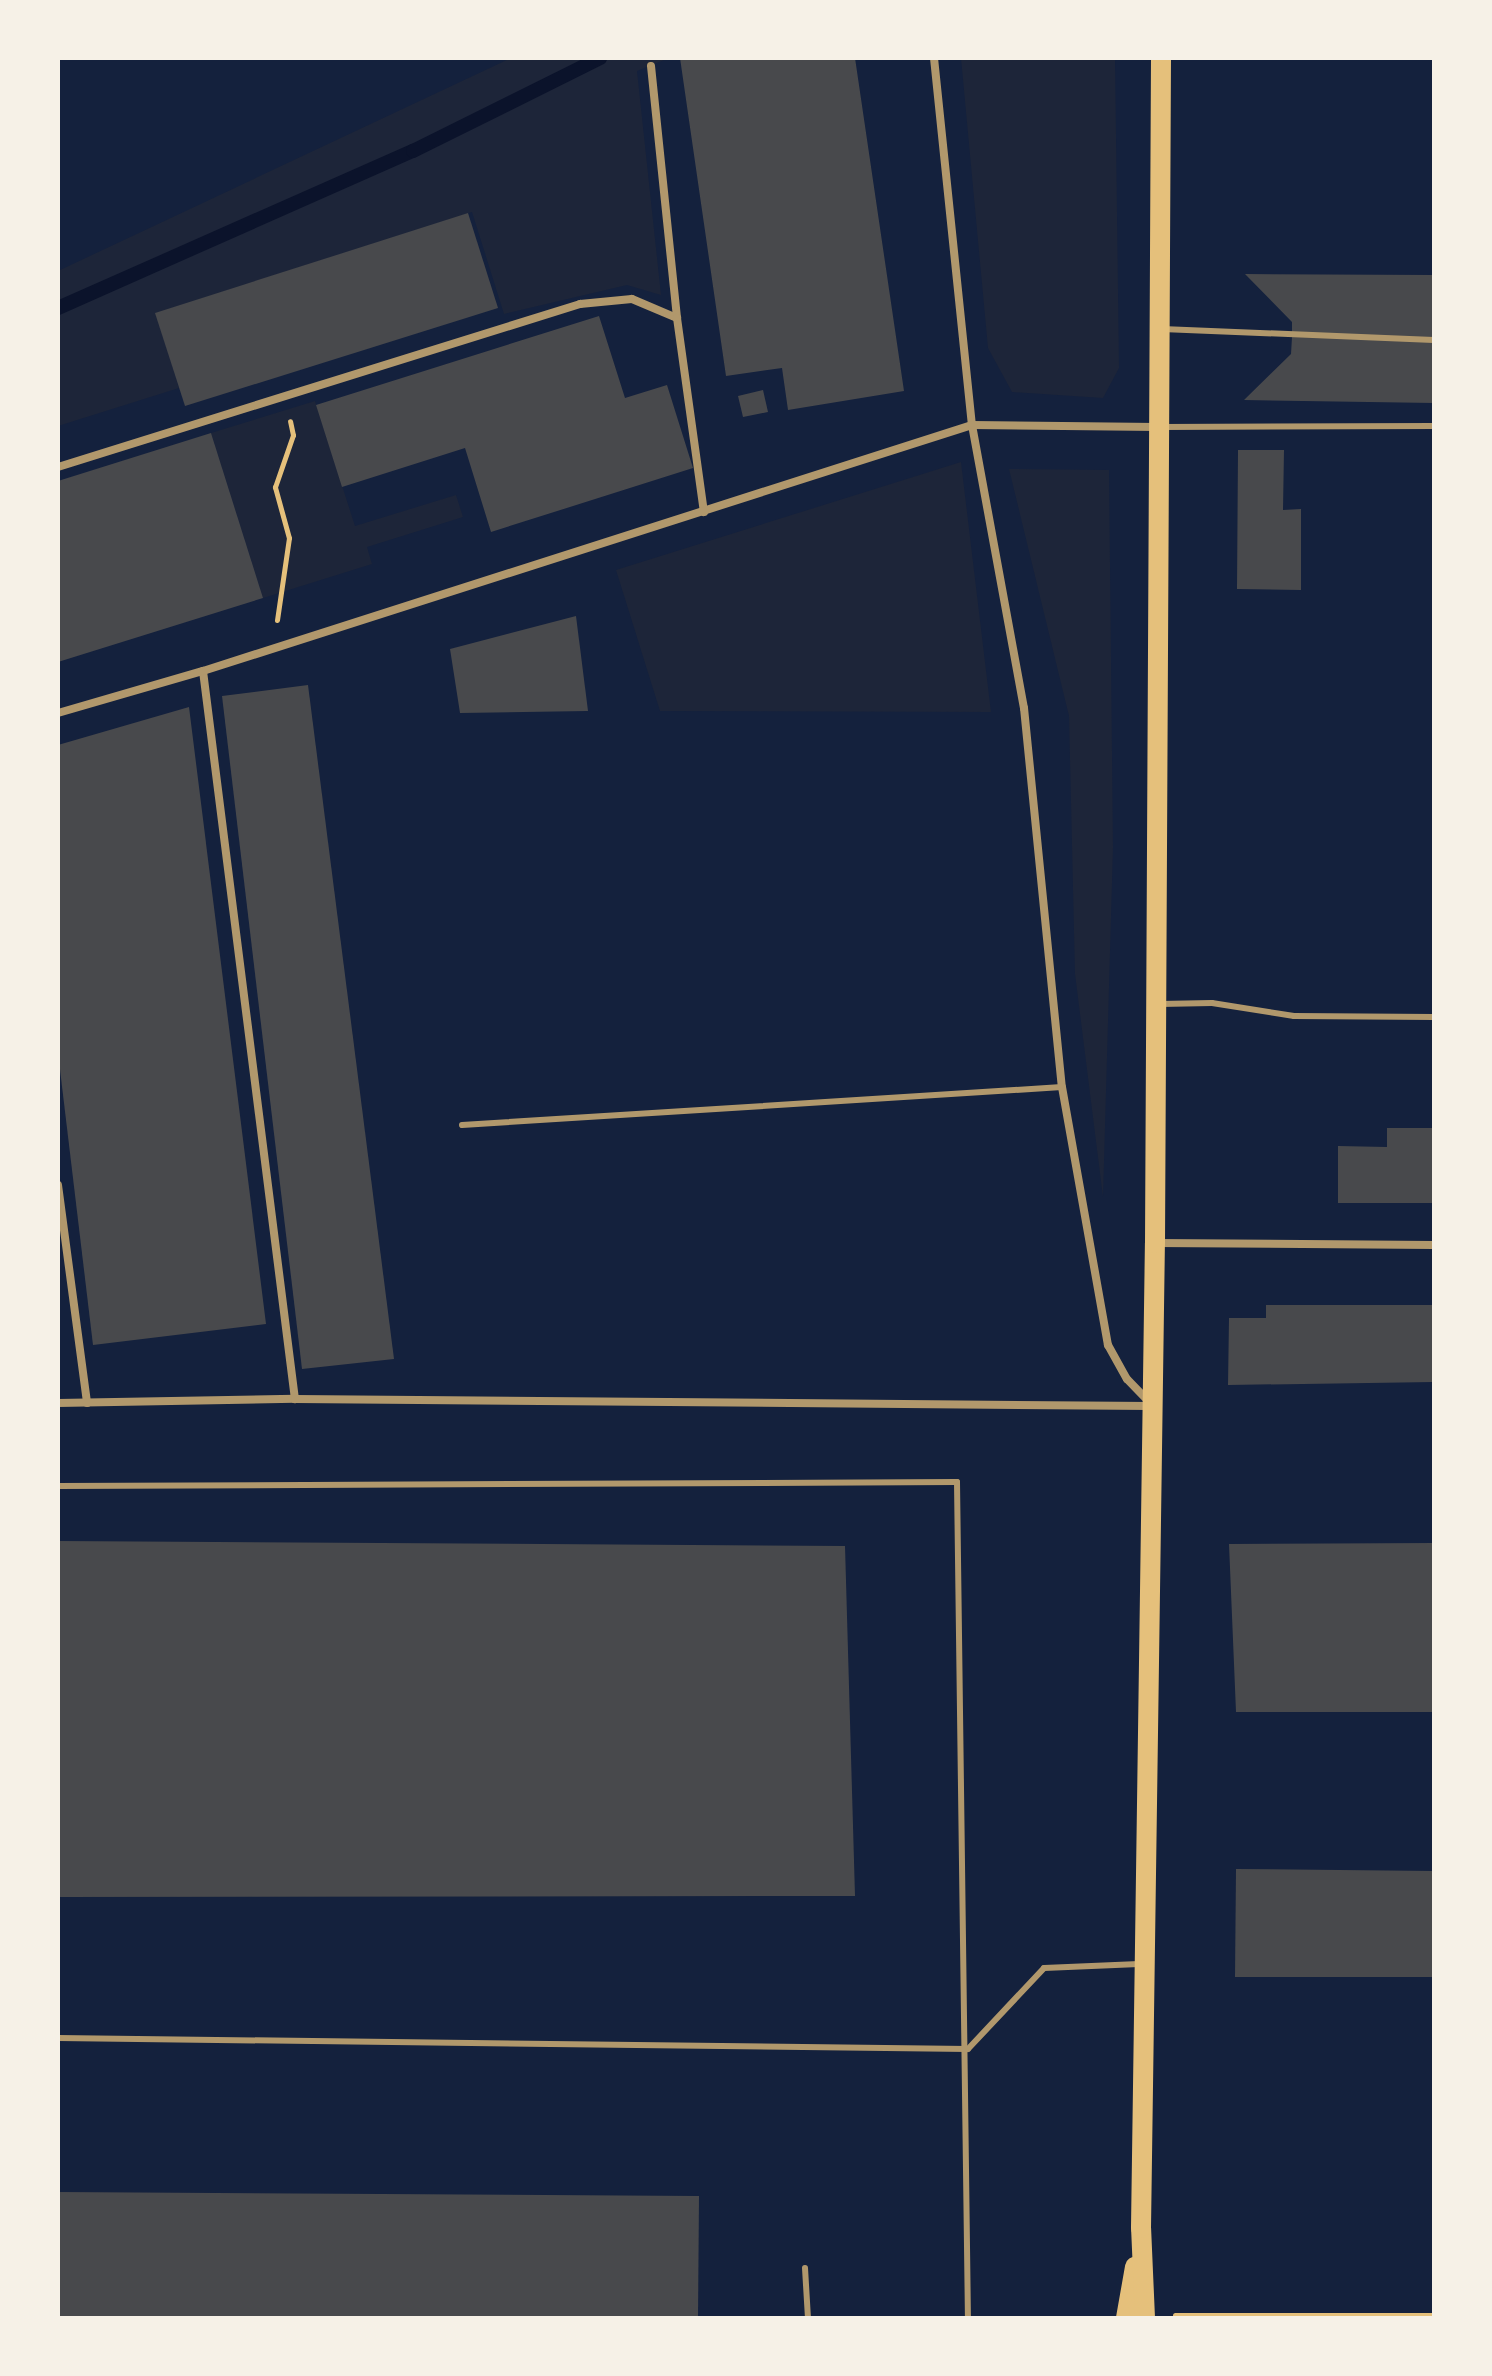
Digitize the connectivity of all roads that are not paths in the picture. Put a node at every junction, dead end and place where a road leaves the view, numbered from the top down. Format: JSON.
{"nodes":[{"id":1,"x":934,"y":58,"type":"edge"},
{"id":2,"x":1161,"y":58,"type":"edge"},
{"id":3,"x":651,"y":66,"type":"dead end"},
{"id":4,"x":677,"y":318,"type":"junction"},
{"id":5,"x":1162,"y":329,"type":"junction"},
{"id":6,"x":1434,"y":340,"type":"edge"},
{"id":7,"x":972,"y":425,"type":"junction"},
{"id":8,"x":1434,"y":426,"type":"edge"},
{"id":9,"x":1161,"y":427,"type":"junction"},
{"id":10,"x":58,"y":467,"type":"edge"},
{"id":11,"x":704,"y":512,"type":"junction"},
{"id":12,"x":203,"y":671,"type":"junction"},
{"id":13,"x":58,"y":713,"type":"edge"},
{"id":14,"x":1157,"y":1004,"type":"junction"},
{"id":15,"x":1434,"y":1017,"type":"edge"},
{"id":16,"x":1062,"y":1087,"type":"junction"},
{"id":17,"x":462,"y":1125,"type":"dead end"},
{"id":18,"x":58,"y":1185,"type":"edge"},
{"id":19,"x":1155,"y":1243,"type":"junction"},
{"id":20,"x":1434,"y":1245,"type":"edge"},
{"id":21,"x":295,"y":1399,"type":"junction"},
{"id":22,"x":58,"y":1403,"type":"edge"},
{"id":23,"x":87,"y":1403,"type":"junction"},
{"id":24,"x":1152,"y":1406,"type":"junction"},
{"id":25,"x":58,"y":1486,"type":"edge"},
{"id":26,"x":1145,"y":1963,"type":"junction"},
{"id":27,"x":58,"y":2038,"type":"edge"},
{"id":28,"x":968,"y":2049,"type":"junction"},
{"id":29,"x":805,"y":2268,"type":"dead end"},
{"id":30,"x":1139,"y":2317,"type":"edge"},
{"id":31,"x":808,"y":2318,"type":"edge"},
{"id":32,"x":968,"y":2318,"type":"edge"}],
"edges":[{"from":1,"to":7,"type":"street"},
{"from":2,"to":5,"type":"main road"},
{"from":3,"to":4,"type":"street"},
{"from":4,"to":10,"type":"street"},
{"from":4,"to":11,"type":"street"},
{"from":5,"to":6,"type":"lane"},
{"from":5,"to":9,"type":"main road"},
{"from":7,"to":9,"type":"street"},
{"from":7,"to":11,"type":"street"},
{"from":7,"to":16,"type":"street"},
{"from":8,"to":9,"type":"lane"},
{"from":9,"to":14,"type":"main road"},
{"from":11,"to":12,"type":"street"},
{"from":12,"to":13,"type":"street"},
{"from":12,"to":21,"type":"street"},
{"from":14,"to":15,"type":"lane"},
{"from":14,"to":19,"type":"main road"},
{"from":16,"to":17,"type":"lane"},
{"from":16,"to":24,"type":"street"},
{"from":18,"to":23,"type":"street"},
{"from":19,"to":20,"type":"street"},
{"from":19,"to":24,"type":"main road"},
{"from":21,"to":23,"type":"street"},
{"from":21,"to":24,"type":"street"},
{"from":22,"to":23,"type":"street"},
{"from":24,"to":26,"type":"main road"},
{"from":25,"to":28,"type":"lane"},
{"from":26,"to":28,"type":"lane"},
{"from":26,"to":30,"type":"main road"},
{"from":27,"to":28,"type":"lane"},
{"from":28,"to":32,"type":"lane"},
{"from":29,"to":31,"type":"lane"}]}
